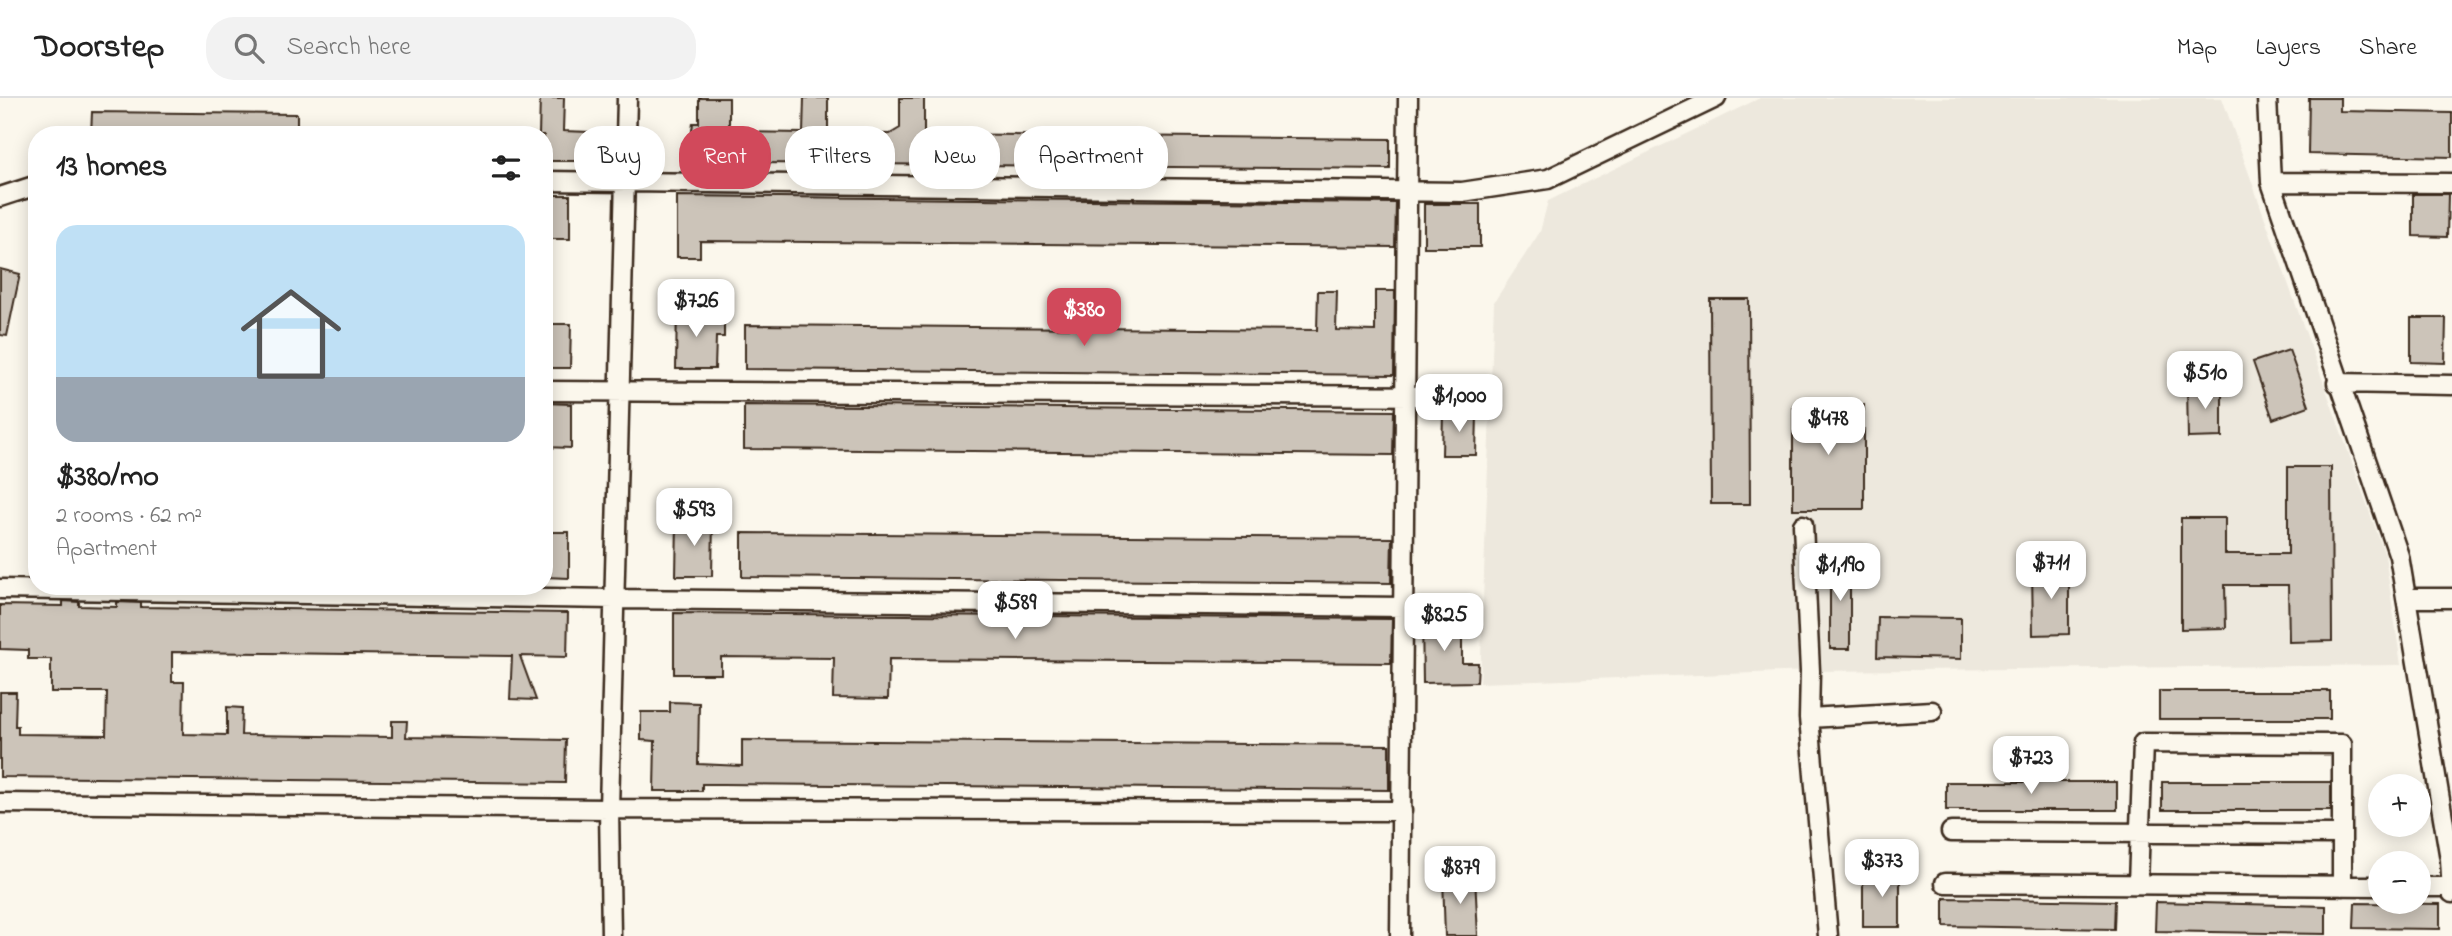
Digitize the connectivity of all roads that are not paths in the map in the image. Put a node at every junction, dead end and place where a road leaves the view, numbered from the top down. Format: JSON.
{"nodes":[{"id":1,"x":627,"y":98,"type":"edge"},
{"id":2,"x":1408,"y":98,"type":"edge"},
{"id":3,"x":1716,"y":98,"type":"edge"},
{"id":4,"x":2267,"y":98,"type":"edge"},
{"id":5,"x":626,"y":126,"type":"edge"},
{"id":6,"x":553,"y":181,"type":"edge"},
{"id":7,"x":574,"y":181,"type":"edge"},
{"id":8,"x":665,"y":181,"type":"edge"},
{"id":9,"x":2271,"y":182,"type":"junction"},
{"id":10,"x":2452,"y":183,"type":"edge"},
{"id":11,"x":28,"y":188,"type":"edge"},
{"id":12,"x":624,"y":189,"type":"edge"},
{"id":13,"x":1406,"y":190,"type":"junction"},
{"id":14,"x":0,"y":197,"type":"edge"},
{"id":15,"x":2337,"y":383,"type":"junction"},
{"id":16,"x":2452,"y":385,"type":"edge"},
{"id":17,"x":553,"y":391,"type":"edge"},
{"id":18,"x":619,"y":391,"type":"junction"},
{"id":19,"x":1460,"y":396,"type":"dead end"},
{"id":20,"x":1404,"y":397,"type":"junction"},
{"id":21,"x":1803,"y":525,"type":"dead end"},
{"id":22,"x":28,"y":588,"type":"edge"},
{"id":23,"x":0,"y":589,"type":"edge"},
{"id":24,"x":404,"y":595,"type":"edge"},
{"id":25,"x":2406,"y":598,"type":"junction"},
{"id":26,"x":2452,"y":598,"type":"edge"},
{"id":27,"x":614,"y":599,"type":"junction"},
{"id":28,"x":1404,"y":607,"type":"junction"},
{"id":29,"x":1932,"y":710,"type":"dead end"},
{"id":30,"x":1809,"y":718,"type":"junction"},
{"id":31,"x":0,"y":803,"type":"edge"},
{"id":32,"x":2446,"y":807,"type":"edge"},
{"id":33,"x":609,"y":809,"type":"junction"},
{"id":34,"x":1402,"y":811,"type":"junction"},
{"id":35,"x":1951,"y":832,"type":"dead end"},
{"id":36,"x":2139,"y":833,"type":"junction"},
{"id":37,"x":2342,"y":834,"type":"junction"},
{"id":38,"x":1945,"y":883,"type":"dead end"},
{"id":39,"x":2138,"y":884,"type":"junction"},
{"id":40,"x":2342,"y":886,"type":"junction"},
{"id":41,"x":2368,"y":886,"type":"edge"},
{"id":42,"x":2431,"y":888,"type":"edge"},
{"id":43,"x":2451,"y":890,"type":"edge"},
{"id":44,"x":611,"y":936,"type":"edge"},
{"id":45,"x":1400,"y":936,"type":"edge"},
{"id":46,"x":1828,"y":936,"type":"edge"}],
"edges":[{"from":1,"to":5,"type":"lane"},
{"from":2,"to":13,"type":"lane"},
{"from":3,"to":13,"type":"lane"},
{"from":4,"to":9,"type":"lane"},
{"from":6,"to":7,"type":"lane"},
{"from":8,"to":13,"type":"lane"},
{"from":9,"to":10,"type":"lane"},
{"from":9,"to":15,"type":"lane"},
{"from":11,"to":14,"type":"lane"},
{"from":12,"to":18,"type":"lane"},
{"from":13,"to":20,"type":"lane"},
{"from":15,"to":16,"type":"lane"},
{"from":15,"to":25,"type":"lane"},
{"from":17,"to":18,"type":"lane"},
{"from":18,"to":20,"type":"lane"},
{"from":18,"to":27,"type":"lane"},
{"from":19,"to":20,"type":"lane"},
{"from":20,"to":28,"type":"lane"},
{"from":21,"to":30,"type":"lane"},
{"from":22,"to":23,"type":"lane"},
{"from":24,"to":27,"type":"lane"},
{"from":25,"to":26,"type":"lane"},
{"from":25,"to":32,"type":"lane"},
{"from":27,"to":28,"type":"lane"},
{"from":27,"to":33,"type":"lane"},
{"from":28,"to":34,"type":"lane"},
{"from":29,"to":30,"type":"lane"},
{"from":30,"to":46,"type":"lane"},
{"from":31,"to":33,"type":"lane"},
{"from":32,"to":43,"type":"lane"},
{"from":33,"to":34,"type":"lane"},
{"from":33,"to":44,"type":"lane"},
{"from":34,"to":45,"type":"lane"},
{"from":35,"to":36,"type":"lane"},
{"from":36,"to":37,"type":"lane"},
{"from":36,"to":37,"type":"lane"},
{"from":36,"to":39,"type":"lane"},
{"from":37,"to":40,"type":"lane"},
{"from":38,"to":39,"type":"lane"},
{"from":39,"to":40,"type":"lane"},
{"from":40,"to":41,"type":"lane"},
{"from":42,"to":43,"type":"lane"}]}
